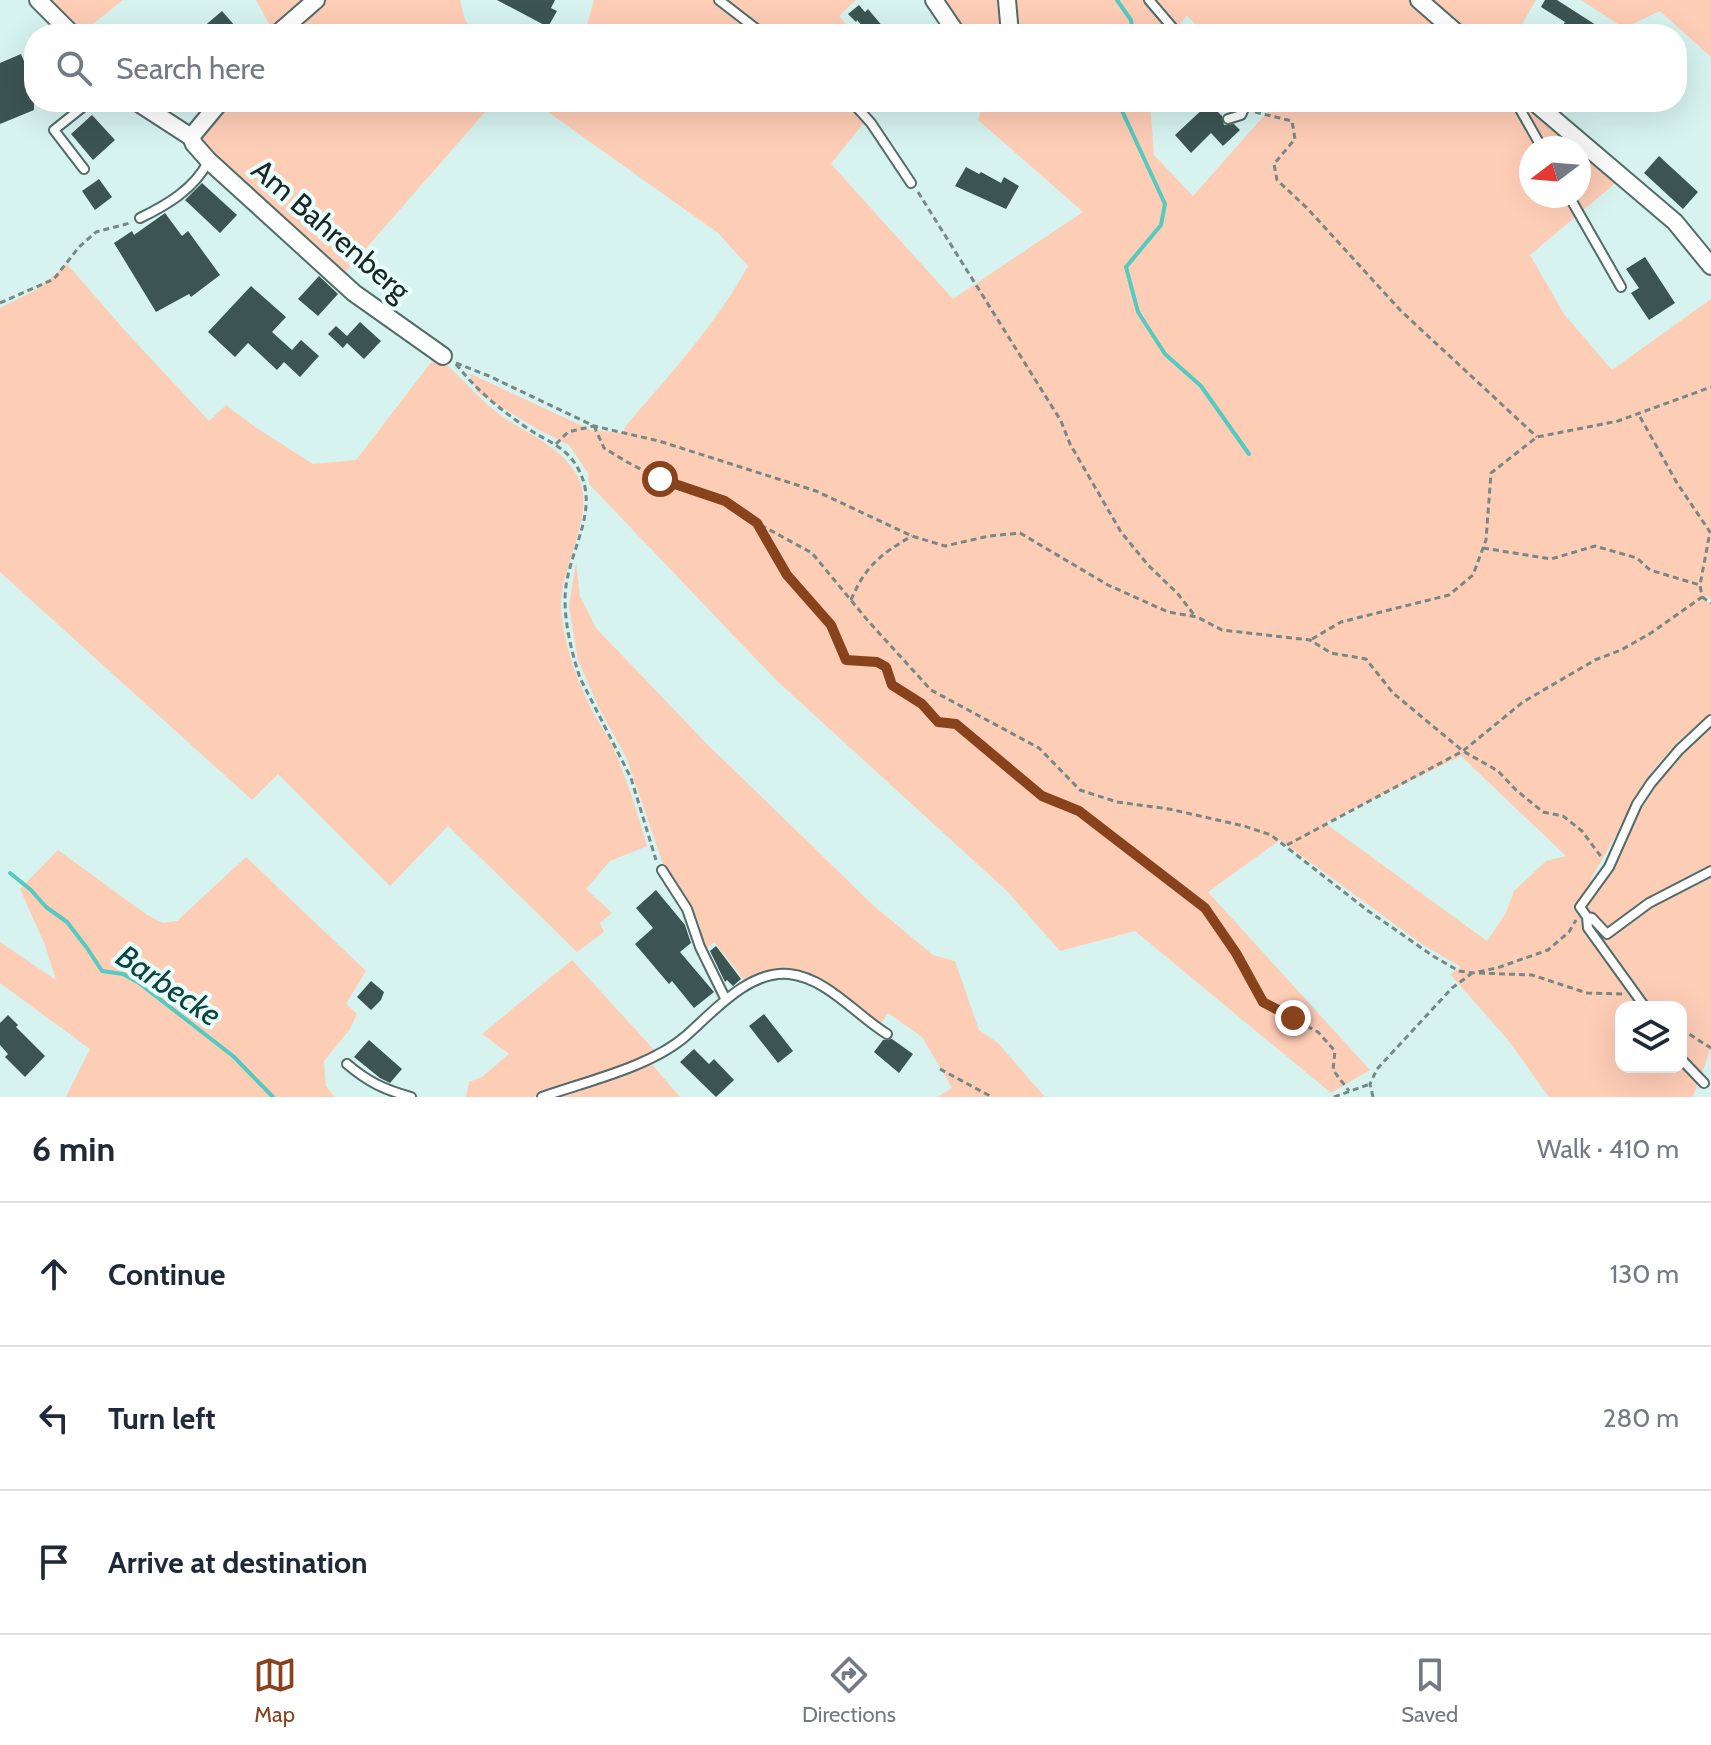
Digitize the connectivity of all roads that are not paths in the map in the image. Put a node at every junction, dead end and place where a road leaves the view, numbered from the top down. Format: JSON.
{"nodes":[{"id":1,"x":38,"y":0,"type":"edge"},
{"id":2,"x":316,"y":0,"type":"edge"},
{"id":3,"x":719,"y":0,"type":"edge"},
{"id":4,"x":934,"y":0,"type":"edge"},
{"id":5,"x":1007,"y":0,"type":"edge"},
{"id":6,"x":1149,"y":0,"type":"edge"},
{"id":7,"x":1419,"y":0,"type":"edge"},
{"id":8,"x":62,"y":24,"type":"edge"},
{"id":9,"x":288,"y":24,"type":"edge"},
{"id":10,"x":750,"y":24,"type":"edge"},
{"id":11,"x":950,"y":24,"type":"edge"},
{"id":12,"x":1009,"y":24,"type":"edge"},
{"id":13,"x":1169,"y":24,"type":"edge"},
{"id":14,"x":1447,"y":24,"type":"edge"},
{"id":15,"x":76,"y":112,"type":"edge"},
{"id":16,"x":152,"y":112,"type":"edge"},
{"id":17,"x":212,"y":112,"type":"edge"},
{"id":18,"x":861,"y":112,"type":"edge"},
{"id":19,"x":1241,"y":112,"type":"edge"},
{"id":20,"x":1522,"y":112,"type":"edge"},
{"id":21,"x":1546,"y":112,"type":"edge"},
{"id":22,"x":1228,"y":119,"type":"dead end"},
{"id":23,"x":1535,"y":136,"type":"edge"},
{"id":24,"x":191,"y":137,"type":"junction"},
{"id":25,"x":209,"y":161,"type":"junction"},
{"id":26,"x":84,"y":169,"type":"dead end"},
{"id":27,"x":911,"y":183,"type":"road end"},
{"id":28,"x":1576,"y":208,"type":"edge"},
{"id":29,"x":140,"y":218,"type":"road end"},
{"id":30,"x":1711,"y":266,"type":"edge"},
{"id":31,"x":1621,"y":287,"type":"dead end"},
{"id":32,"x":443,"y":356,"type":"dead end"},
{"id":33,"x":1711,"y":720,"type":"edge"},
{"id":34,"x":662,"y":870,"type":"road end"},
{"id":35,"x":1711,"y":871,"type":"edge"},
{"id":36,"x":1587,"y":917,"type":"junction"},
{"id":37,"x":725,"y":998,"type":"junction"},
{"id":38,"x":1641,"y":1001,"type":"edge"},
{"id":39,"x":887,"y":1034,"type":"dead end"},
{"id":40,"x":347,"y":1064,"type":"dead end"},
{"id":41,"x":1687,"y":1065,"type":"edge"},
{"id":42,"x":1704,"y":1083,"type":"dead end"},
{"id":43,"x":411,"y":1097,"type":"edge"},
{"id":44,"x":542,"y":1097,"type":"edge"}],
"edges":[{"from":1,"to":8,"type":"street"},
{"from":2,"to":9,"type":"street"},
{"from":3,"to":10,"type":"lane"},
{"from":4,"to":11,"type":"street"},
{"from":5,"to":12,"type":"street"},
{"from":6,"to":13,"type":"lane"},
{"from":7,"to":14,"type":"street"},
{"from":15,"to":26,"type":"lane"},
{"from":16,"to":24,"type":"street","name":"Am Bahrenberg"},
{"from":17,"to":24,"type":"street"},
{"from":18,"to":27,"type":"lane"},
{"from":19,"to":22,"type":"lane"},
{"from":20,"to":23,"type":"lane"},
{"from":21,"to":30,"type":"street"},
{"from":24,"to":25,"type":"street","name":"Am Bahrenberg"},
{"from":25,"to":29,"type":"lane"},
{"from":25,"to":32,"type":"street","name":"Am Bahrenberg"},
{"from":28,"to":31,"type":"lane"},
{"from":33,"to":36,"type":"lane"},
{"from":34,"to":37,"type":"lane"},
{"from":35,"to":36,"type":"lane"},
{"from":36,"to":38,"type":"lane"},
{"from":37,"to":39,"type":"lane"},
{"from":37,"to":44,"type":"lane"},
{"from":40,"to":43,"type":"lane"},
{"from":41,"to":42,"type":"lane"}]}
